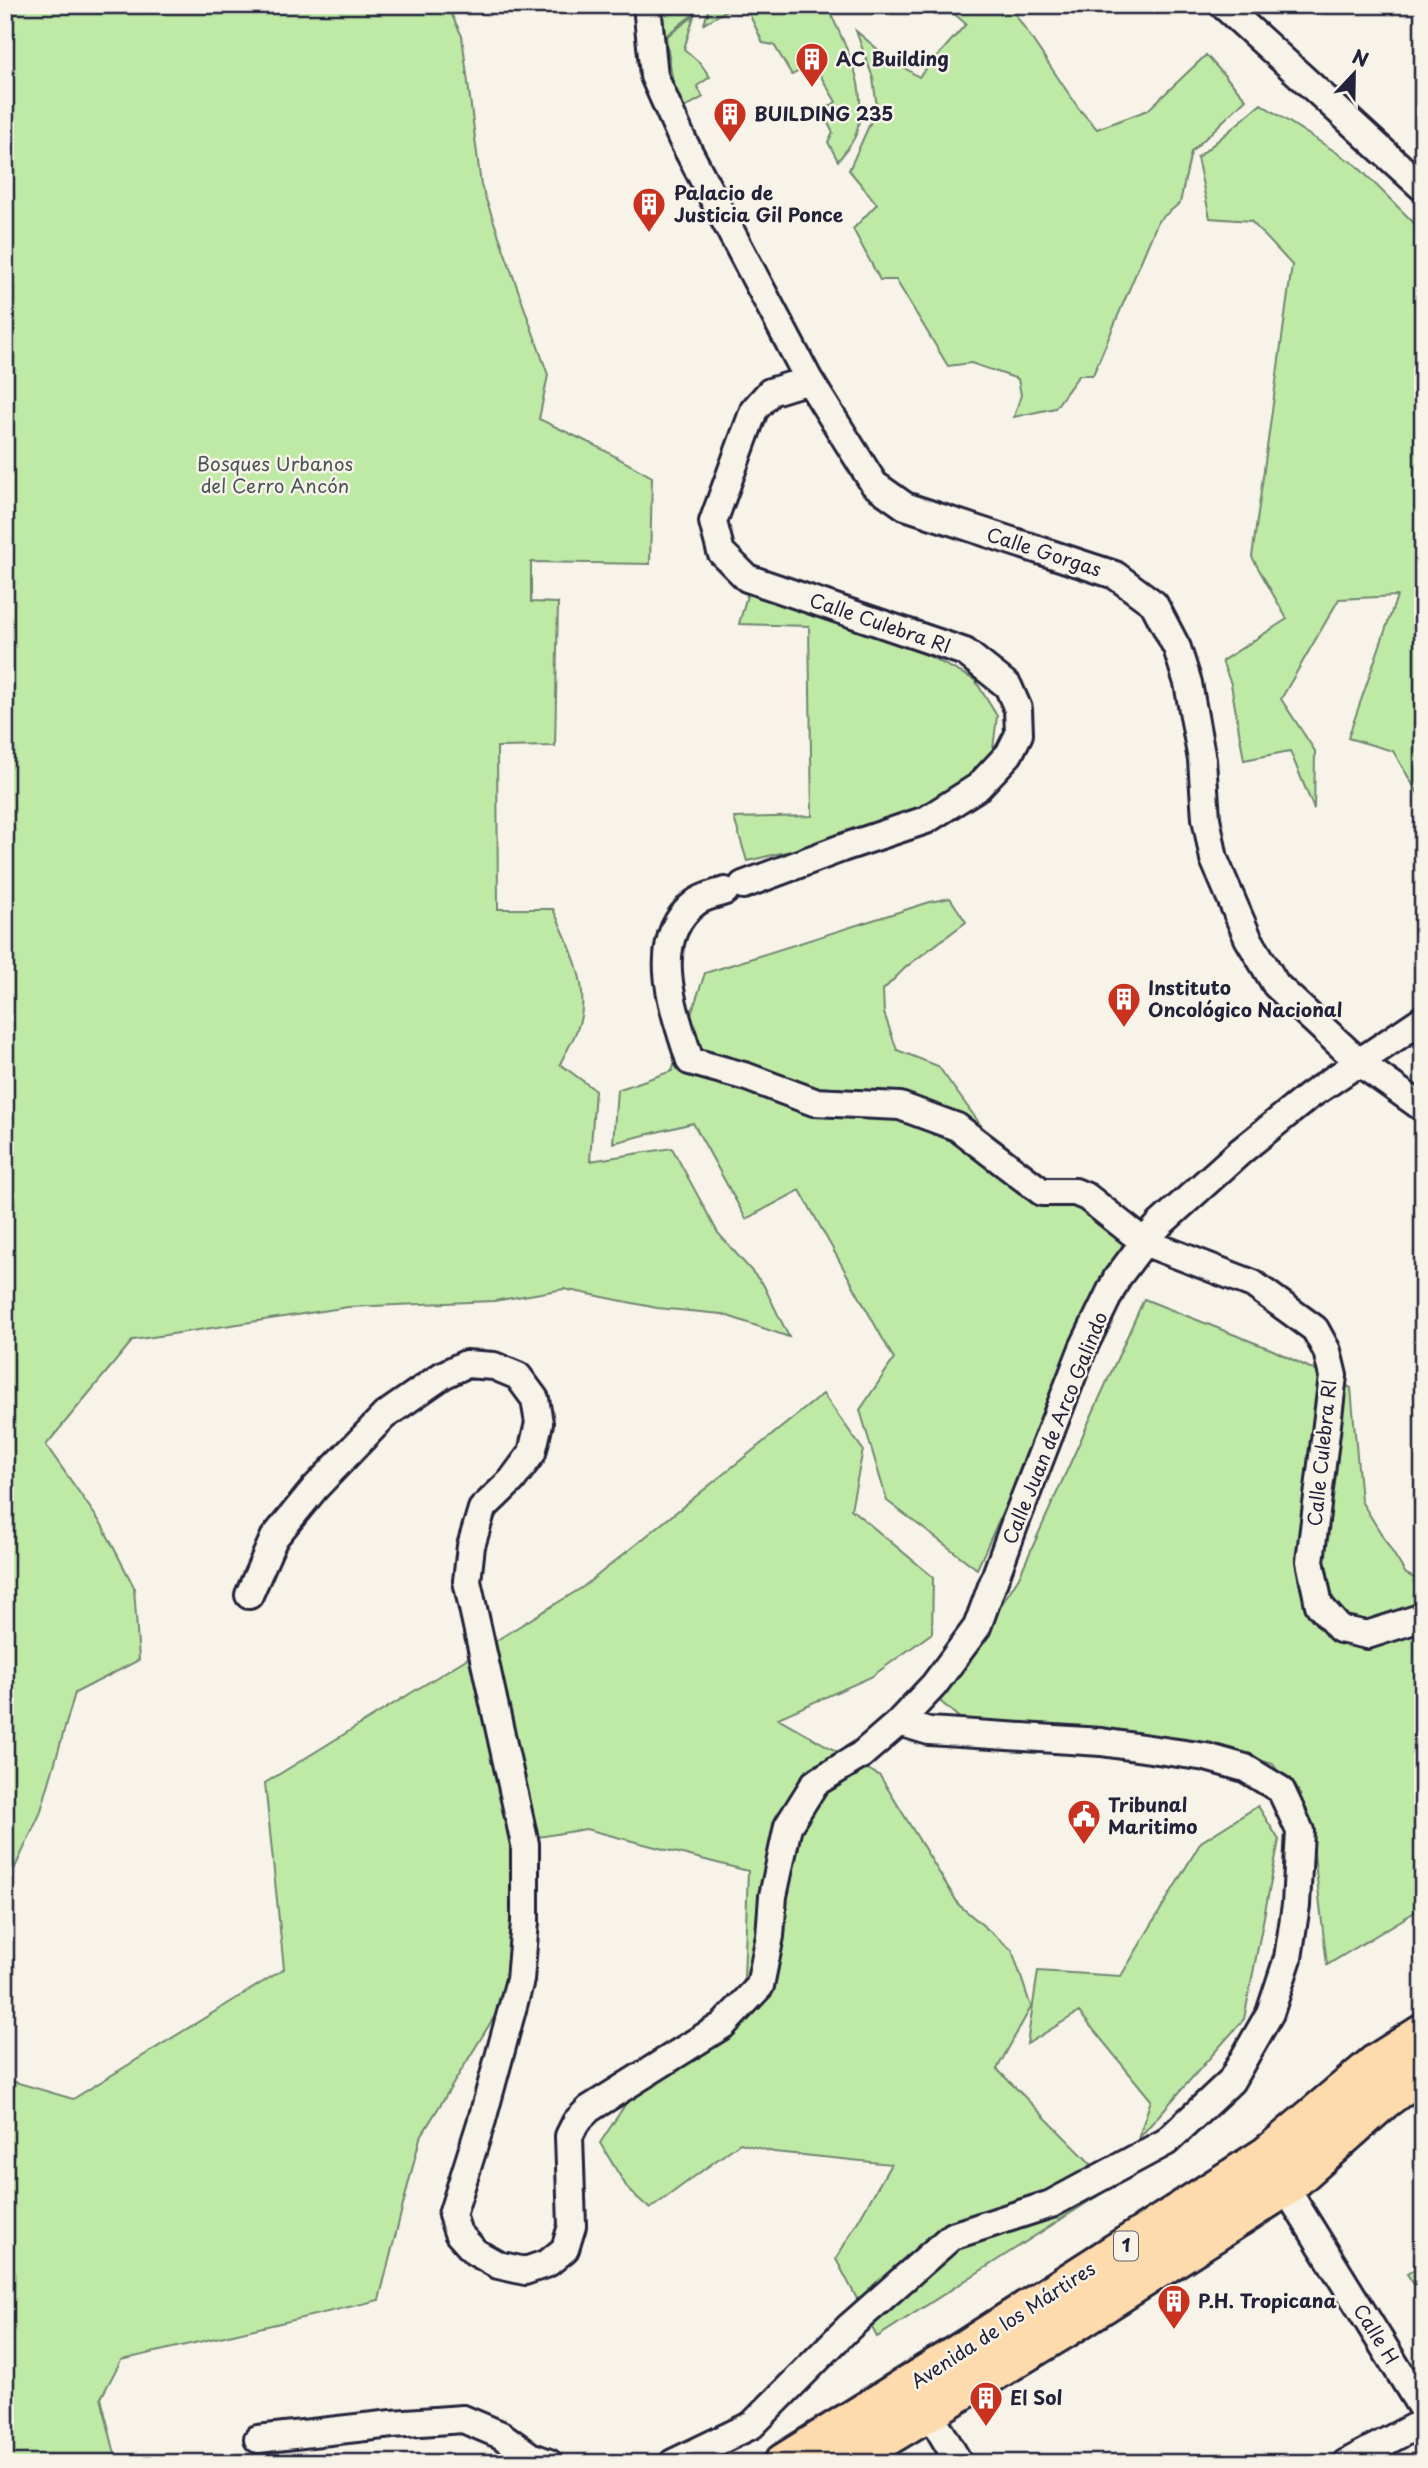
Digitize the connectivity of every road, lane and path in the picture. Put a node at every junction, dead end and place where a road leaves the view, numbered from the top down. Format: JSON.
{"nodes":[{"id":1,"x":647,"y":5,"type":"edge"},
{"id":2,"x":1241,"y":11,"type":"edge"},
{"id":3,"x":1423,"y":188,"type":"edge"},
{"id":4,"x":809,"y":380,"type":"junction"},
{"id":5,"x":1423,"y":1019,"type":"edge"},
{"id":6,"x":1360,"y":1063,"type":"junction"},
{"id":7,"x":1423,"y":1108,"type":"edge"},
{"id":8,"x":1144,"y":1242,"type":"junction"},
{"id":9,"x":249,"y":1595,"type":"dead end"},
{"id":10,"x":1423,"y":1617,"type":"edge"},
{"id":11,"x":899,"y":1722,"type":"junction"},
{"id":12,"x":1423,"y":2003,"type":"edge"},
{"id":13,"x":1423,"y":2034,"type":"edge"},
{"id":14,"x":1423,"y":2070,"type":"edge"},
{"id":15,"x":1423,"y":2102,"type":"edge"},
{"id":16,"x":1285,"y":2187,"type":"junction"},
{"id":17,"x":1173,"y":2216,"type":"junction"},
{"id":18,"x":928,"y":2410,"type":"junction"},
{"id":19,"x":1423,"y":2410,"type":"edge"},
{"id":20,"x":1423,"y":2422,"type":"edge"},
{"id":21,"x":258,"y":2439,"type":"dead end"},
{"id":22,"x":549,"y":2463,"type":"edge"},
{"id":23,"x":673,"y":2463,"type":"edge"},
{"id":24,"x":784,"y":2463,"type":"edge"},
{"id":25,"x":842,"y":2463,"type":"edge"},
{"id":26,"x":959,"y":2463,"type":"edge"},
{"id":27,"x":1346,"y":2463,"type":"edge"}],
"edges":[{"from":1,"to":4,"type":"street","name":"Calle Gorgas"},
{"from":2,"to":3,"type":"street"},
{"from":4,"to":6,"type":"street","name":"Calle Gorgas"},
{"from":4,"to":8,"type":"street","name":"Calle Culebra Rl"},
{"from":5,"to":6,"type":"street","name":"Calle Juan de Arco Galindo"},
{"from":6,"to":7,"type":"street","name":"Calle Gorgas"},
{"from":6,"to":8,"type":"street","name":"Calle Juan de Arco Galindo"},
{"from":8,"to":10,"type":"street","name":"Calle Culebra Rl"},
{"from":8,"to":11,"type":"street","name":"Calle Juan de Arco Galindo"},
{"from":9,"to":11,"type":"street","name":"Calle Juan de Arco Galindo"},
{"from":11,"to":23,"type":"street"},
{"from":12,"to":17,"type":"highway"},
{"from":13,"to":17,"type":"highway","name":"Avenida de los Mártires","number":"1"},
{"from":14,"to":16,"type":"highway","name":"Avenida de los Mártires","number":"1"},
{"from":15,"to":16,"type":"highway"},
{"from":16,"to":18,"type":"highway","name":"Avenida de los Mártires","number":"1"},
{"from":16,"to":19,"type":"street","name":"Calle H"},
{"from":17,"to":24,"type":"highway","name":"Avenida de los Mártires","number":"1"},
{"from":18,"to":25,"type":"highway","name":"Avenida de los Mártires","number":"1"},
{"from":18,"to":26,"type":"street"},
{"from":20,"to":27,"type":"street"},
{"from":21,"to":22,"type":"street"}]}
